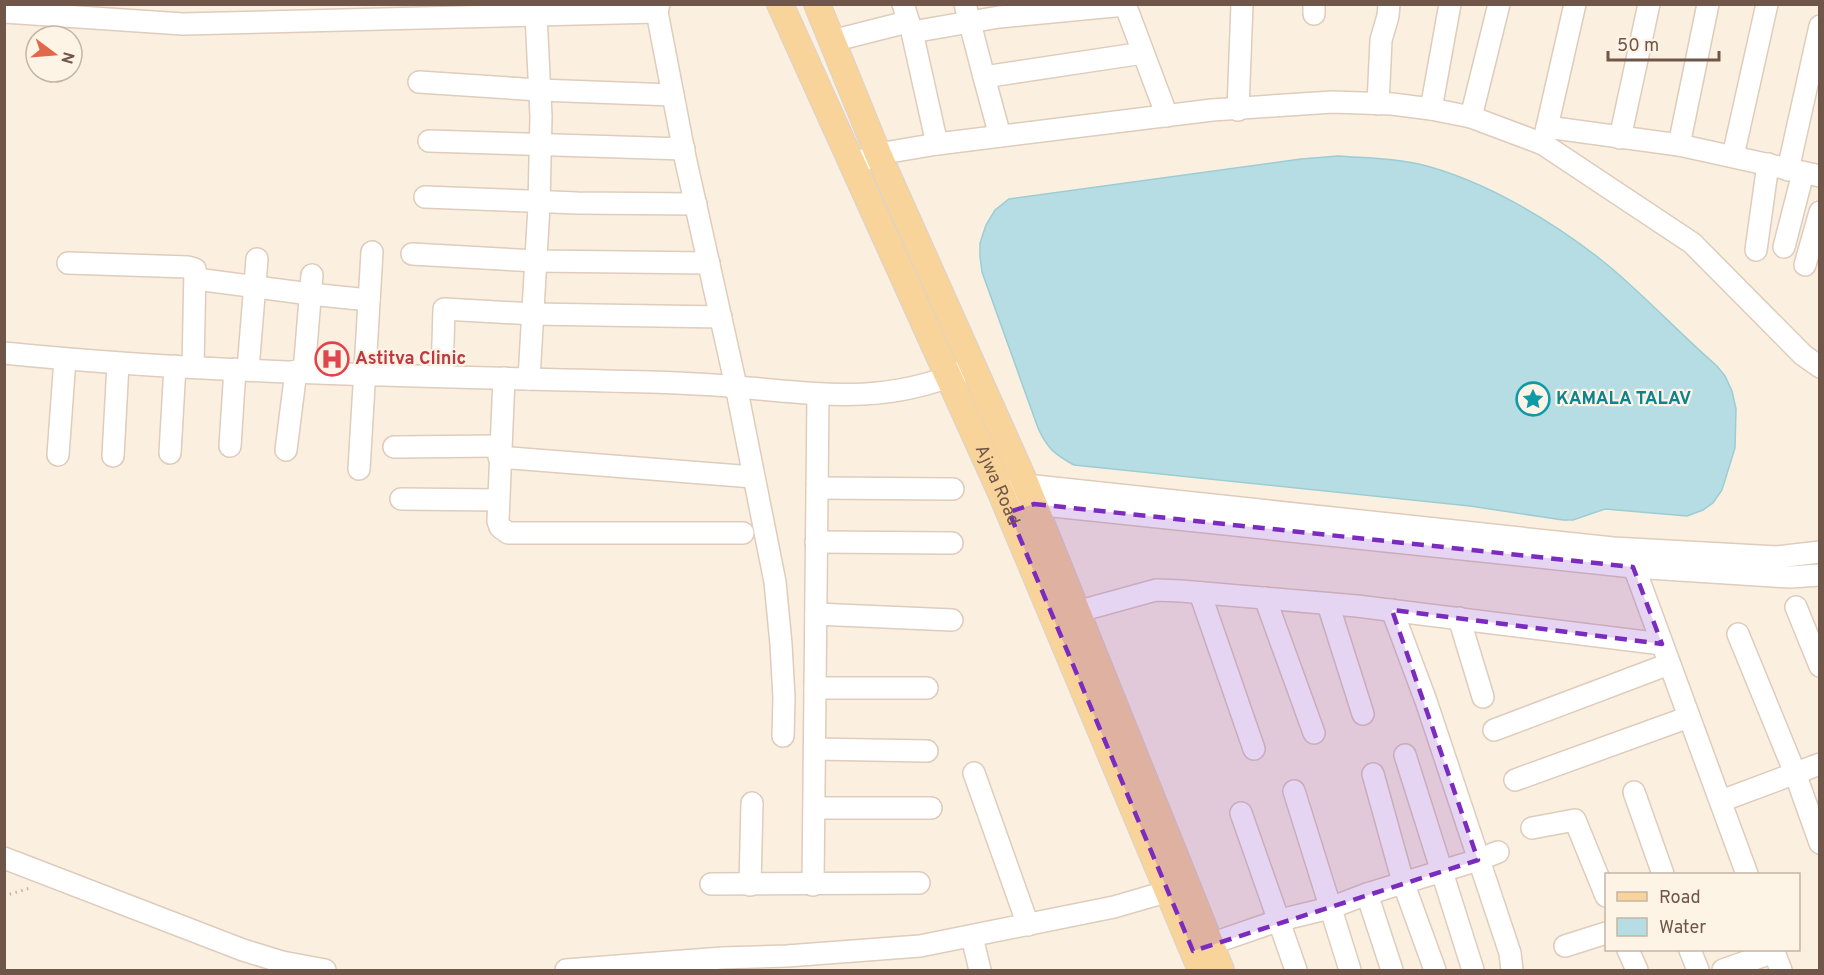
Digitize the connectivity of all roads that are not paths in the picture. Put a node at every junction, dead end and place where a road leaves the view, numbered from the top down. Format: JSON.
{"nodes":[{"id":1,"x":780,"y":4,"type":"edge"},
{"id":2,"x":818,"y":4,"type":"edge"},
{"id":3,"x":1242,"y":4,"type":"edge"},
{"id":4,"x":1389,"y":4,"type":"edge"},
{"id":5,"x":1450,"y":4,"type":"edge"},
{"id":6,"x":1499,"y":4,"type":"edge"},
{"id":7,"x":1575,"y":4,"type":"edge"},
{"id":8,"x":1649,"y":4,"type":"edge"},
{"id":9,"x":1708,"y":4,"type":"edge"},
{"id":10,"x":1767,"y":4,"type":"edge"},
{"id":11,"x":1125,"y":5,"type":"edge"},
{"id":12,"x":658,"y":8,"type":"edge"},
{"id":13,"x":486,"y":10,"type":"edge"},
{"id":14,"x":94,"y":11,"type":"edge"},
{"id":15,"x":426,"y":11,"type":"edge"},
{"id":16,"x":4,"y":12,"type":"edge"},
{"id":17,"x":136,"y":13,"type":"edge"},
{"id":18,"x":226,"y":13,"type":"edge"},
{"id":19,"x":269,"y":13,"type":"edge"},
{"id":20,"x":967,"y":13,"type":"edge"},
{"id":21,"x":183,"y":14,"type":"edge"},
{"id":22,"x":536,"y":15,"type":"junction"},
{"id":23,"x":907,"y":20,"type":"edge"},
{"id":24,"x":1820,"y":26,"type":"edge"},
{"id":25,"x":832,"y":41,"type":"junction"},
{"id":26,"x":1143,"y":53,"type":"junction"},
{"id":27,"x":984,"y":77,"type":"junction"},
{"id":28,"x":419,"y":82,"type":"dead end"},
{"id":29,"x":539,"y":90,"type":"junction"},
{"id":30,"x":673,"y":95,"type":"junction"},
{"id":31,"x":1378,"y":104,"type":"junction"},
{"id":32,"x":1431,"y":109,"type":"junction"},
{"id":33,"x":1238,"y":110,"type":"junction"},
{"id":34,"x":1167,"y":116,"type":"junction"},
{"id":35,"x":1471,"y":117,"type":"junction"},
{"id":36,"x":1000,"y":136,"type":"junction"},
{"id":37,"x":1545,"y":136,"type":"junction"},
{"id":38,"x":1620,"y":138,"type":"junction"},
{"id":39,"x":429,"y":141,"type":"dead end"},
{"id":40,"x":540,"y":144,"type":"junction"},
{"id":41,"x":937,"y":144,"type":"junction"},
{"id":42,"x":1679,"y":145,"type":"junction"},
{"id":43,"x":684,"y":149,"type":"junction"},
{"id":44,"x":878,"y":154,"type":"junction"},
{"id":45,"x":1733,"y":156,"type":"junction"},
{"id":46,"x":854,"y":165,"type":"junction"},
{"id":47,"x":1794,"y":171,"type":"edge"},
{"id":48,"x":425,"y":197,"type":"dead end"},
{"id":49,"x":539,"y":200,"type":"junction"},
{"id":50,"x":696,"y":204,"type":"junction"},
{"id":51,"x":1820,"y":212,"type":"edge"},
{"id":52,"x":1784,"y":247,"type":"dead end"},
{"id":53,"x":1756,"y":250,"type":"dead end"},
{"id":54,"x":372,"y":252,"type":"dead end"},
{"id":55,"x":412,"y":254,"type":"dead end"},
{"id":56,"x":257,"y":259,"type":"dead end"},
{"id":57,"x":536,"y":261,"type":"junction"},
{"id":58,"x":68,"y":263,"type":"dead end"},
{"id":59,"x":709,"y":264,"type":"junction"},
{"id":60,"x":1805,"y":265,"type":"dead end"},
{"id":61,"x":196,"y":279,"type":"junction"},
{"id":62,"x":311,"y":284,"type":"junction"},
{"id":63,"x":255,"y":285,"type":"junction"},
{"id":64,"x":369,"y":300,"type":"junction"},
{"id":65,"x":533,"y":314,"type":"junction"},
{"id":66,"x":721,"y":317,"type":"junction"},
{"id":67,"x":4,"y":353,"type":"edge"},
{"id":68,"x":65,"y":359,"type":"junction"},
{"id":69,"x":118,"y":364,"type":"junction"},
{"id":70,"x":184,"y":367,"type":"junction"},
{"id":71,"x":973,"y":367,"type":"junction"},
{"id":72,"x":1820,"y":367,"type":"edge"},
{"id":73,"x":242,"y":369,"type":"junction"},
{"id":74,"x":300,"y":372,"type":"junction"},
{"id":75,"x":365,"y":374,"type":"junction"},
{"id":76,"x":442,"y":376,"type":"junction"},
{"id":77,"x":949,"y":377,"type":"junction"},
{"id":78,"x":504,"y":378,"type":"junction"},
{"id":79,"x":529,"y":379,"type":"junction"},
{"id":80,"x":736,"y":386,"type":"junction"},
{"id":81,"x":818,"y":395,"type":"junction"},
{"id":82,"x":230,"y":446,"type":"dead end"},
{"id":83,"x":394,"y":447,"type":"dead end"},
{"id":84,"x":286,"y":450,"type":"dead end"},
{"id":85,"x":500,"y":452,"type":"junction"},
{"id":86,"x":170,"y":453,"type":"dead end"},
{"id":87,"x":58,"y":455,"type":"dead end"},
{"id":88,"x":113,"y":456,"type":"dead end"},
{"id":89,"x":359,"y":469,"type":"dead end"},
{"id":90,"x":753,"y":477,"type":"junction"},
{"id":91,"x":817,"y":488,"type":"junction"},
{"id":92,"x":953,"y":489,"type":"dead end"},
{"id":93,"x":1030,"y":495,"type":"junction"},
{"id":94,"x":401,"y":498,"type":"dead end"},
{"id":95,"x":498,"y":500,"type":"junction"},
{"id":96,"x":1005,"y":503,"type":"junction"},
{"id":97,"x":743,"y":533,"type":"dead end"},
{"id":98,"x":816,"y":542,"type":"junction"},
{"id":99,"x":952,"y":543,"type":"dead end"},
{"id":100,"x":1820,"y":552,"type":"edge"},
{"id":101,"x":1630,"y":558,"type":"junction"},
{"id":102,"x":1820,"y":575,"type":"edge"},
{"id":103,"x":1200,"y":592,"type":"junction"},
{"id":104,"x":1265,"y":598,"type":"junction"},
{"id":105,"x":1329,"y":603,"type":"junction"},
{"id":106,"x":1796,"y":607,"type":"dead end"},
{"id":107,"x":1392,"y":610,"type":"junction"},
{"id":108,"x":816,"y":614,"type":"junction"},
{"id":109,"x":1066,"y":617,"type":"junction"},
{"id":110,"x":1459,"y":618,"type":"junction"},
{"id":111,"x":952,"y":620,"type":"dead end"},
{"id":112,"x":1738,"y":634,"type":"dead end"},
{"id":113,"x":1662,"y":644,"type":"junction"},
{"id":114,"x":1669,"y":664,"type":"junction"},
{"id":115,"x":1820,"y":666,"type":"edge"},
{"id":116,"x":815,"y":688,"type":"junction"},
{"id":117,"x":927,"y":688,"type":"dead end"},
{"id":118,"x":1483,"y":697,"type":"dead end"},
{"id":119,"x":1363,"y":714,"type":"dead end"},
{"id":120,"x":1689,"y":717,"type":"junction"},
{"id":121,"x":1494,"y":730,"type":"dead end"},
{"id":122,"x":1314,"y":733,"type":"dead end"},
{"id":123,"x":783,"y":736,"type":"dead end"},
{"id":124,"x":815,"y":749,"type":"junction"},
{"id":125,"x":1254,"y":749,"type":"dead end"},
{"id":126,"x":927,"y":751,"type":"dead end"},
{"id":127,"x":1405,"y":755,"type":"dead end"},
{"id":128,"x":1820,"y":764,"type":"edge"},
{"id":129,"x":974,"y":773,"type":"dead end"},
{"id":130,"x":1373,"y":774,"type":"dead end"},
{"id":131,"x":1795,"y":774,"type":"junction"},
{"id":132,"x":1515,"y":780,"type":"dead end"},
{"id":133,"x":1293,"y":791,"type":"dead end"},
{"id":134,"x":1634,"y":792,"type":"dead end"},
{"id":135,"x":1721,"y":801,"type":"junction"},
{"id":136,"x":752,"y":803,"type":"dead end"},
{"id":137,"x":814,"y":808,"type":"junction"},
{"id":138,"x":931,"y":808,"type":"dead end"},
{"id":139,"x":1241,"y":813,"type":"dead end"},
{"id":140,"x":1532,"y":828,"type":"dead end"},
{"id":141,"x":1820,"y":843,"type":"edge"},
{"id":142,"x":1498,"y":852,"type":"dead end"},
{"id":143,"x":4,"y":858,"type":"edge"},
{"id":144,"x":1479,"y":860,"type":"junction"},
{"id":145,"x":1442,"y":870,"type":"junction"},
{"id":146,"x":1664,"y":873,"type":"edge"},
{"id":147,"x":1747,"y":873,"type":"edge"},
{"id":148,"x":1403,"y":882,"type":"junction"},
{"id":149,"x":919,"y":883,"type":"dead end"},
{"id":150,"x":711,"y":884,"type":"dead end"},
{"id":151,"x":750,"y":885,"type":"junction"},
{"id":152,"x":813,"y":885,"type":"junction"},
{"id":153,"x":1169,"y":891,"type":"junction"},
{"id":154,"x":1367,"y":894,"type":"junction"},
{"id":155,"x":1605,"y":894,"type":"edge"},
{"id":156,"x":1330,"y":908,"type":"junction"},
{"id":157,"x":1280,"y":921,"type":"junction"},
{"id":158,"x":1029,"y":925,"type":"junction"},
{"id":159,"x":1605,"y":933,"type":"edge"},
{"id":160,"x":972,"y":937,"type":"junction"},
{"id":161,"x":1566,"y":946,"type":"dead end"},
{"id":162,"x":1628,"y":951,"type":"edge"},
{"id":163,"x":1690,"y":951,"type":"edge"},
{"id":164,"x":1202,"y":955,"type":"edge"},
{"id":165,"x":1776,"y":957,"type":"edge"},
{"id":166,"x":787,"y":963,"type":"edge"},
{"id":167,"x":722,"y":964,"type":"edge"},
{"id":168,"x":667,"y":967,"type":"edge"},
{"id":169,"x":614,"y":969,"type":"edge"},
{"id":170,"x":326,"y":970,"type":"edge"},
{"id":171,"x":567,"y":970,"type":"edge"},
{"id":172,"x":980,"y":970,"type":"edge"},
{"id":173,"x":1221,"y":970,"type":"edge"},
{"id":174,"x":1296,"y":970,"type":"edge"},
{"id":175,"x":1350,"y":970,"type":"edge"},
{"id":176,"x":1392,"y":970,"type":"edge"},
{"id":177,"x":1435,"y":970,"type":"edge"},
{"id":178,"x":1473,"y":970,"type":"edge"},
{"id":179,"x":1512,"y":970,"type":"edge"},
{"id":180,"x":1637,"y":970,"type":"edge"},
{"id":181,"x":1698,"y":970,"type":"edge"},
{"id":182,"x":1723,"y":970,"type":"edge"}],
"edges":[{"from":1,"to":46,"type":"main road","name":"Ajwa Road"},
{"from":2,"to":25,"type":"main road","name":"Ajwa Road"},
{"from":3,"to":33,"type":"street"},
{"from":4,"to":31,"type":"street"},
{"from":5,"to":32,"type":"street"},
{"from":6,"to":35,"type":"street"},
{"from":7,"to":37,"type":"street"},
{"from":8,"to":38,"type":"street"},
{"from":9,"to":42,"type":"street"},
{"from":10,"to":45,"type":"street"},
{"from":11,"to":20,"type":"street"},
{"from":11,"to":26,"type":"street"},
{"from":12,"to":22,"type":"street"},
{"from":12,"to":30,"type":"street"},
{"from":13,"to":15,"type":"street"},
{"from":13,"to":22,"type":"street"},
{"from":14,"to":16,"type":"street"},
{"from":14,"to":17,"type":"street"},
{"from":15,"to":19,"type":"street"},
{"from":17,"to":21,"type":"street"},
{"from":18,"to":19,"type":"street"},
{"from":18,"to":21,"type":"street"},
{"from":20,"to":23,"type":"street"},
{"from":20,"to":27,"type":"street"},
{"from":22,"to":29,"type":"street"},
{"from":23,"to":25,"type":"street"},
{"from":23,"to":41,"type":"street"},
{"from":24,"to":47,"type":"street"},
{"from":25,"to":44,"type":"main road","name":"Ajwa Road"},
{"from":26,"to":27,"type":"street"},
{"from":26,"to":34,"type":"street"},
{"from":27,"to":36,"type":"street"},
{"from":28,"to":29,"type":"street"},
{"from":29,"to":30,"type":"street"},
{"from":29,"to":40,"type":"street"},
{"from":30,"to":43,"type":"street"},
{"from":31,"to":32,"type":"street"},
{"from":31,"to":33,"type":"street"},
{"from":32,"to":35,"type":"street"},
{"from":33,"to":34,"type":"street"},
{"from":34,"to":36,"type":"street"},
{"from":35,"to":37,"type":"street"},
{"from":36,"to":41,"type":"street"},
{"from":37,"to":38,"type":"street"},
{"from":37,"to":72,"type":"street"},
{"from":38,"to":42,"type":"street"},
{"from":39,"to":40,"type":"street"},
{"from":40,"to":43,"type":"street"},
{"from":40,"to":49,"type":"street"},
{"from":41,"to":44,"type":"street"},
{"from":42,"to":45,"type":"street"},
{"from":43,"to":50,"type":"street"},
{"from":44,"to":46,"type":"street"},
{"from":44,"to":71,"type":"main road","name":"Ajwa Road"},
{"from":45,"to":47,"type":"street"},
{"from":46,"to":77,"type":"main road","name":"Ajwa Road"},
{"from":47,"to":52,"type":"street"},
{"from":47,"to":53,"type":"street"},
{"from":48,"to":49,"type":"street"},
{"from":49,"to":50,"type":"street"},
{"from":49,"to":57,"type":"street"},
{"from":50,"to":59,"type":"street"},
{"from":51,"to":60,"type":"street"},
{"from":54,"to":64,"type":"street"},
{"from":55,"to":57,"type":"street"},
{"from":56,"to":63,"type":"street"},
{"from":57,"to":59,"type":"street"},
{"from":57,"to":65,"type":"street"},
{"from":58,"to":61,"type":"street"},
{"from":59,"to":66,"type":"street"},
{"from":61,"to":63,"type":"street"},
{"from":61,"to":70,"type":"street"},
{"from":62,"to":63,"type":"street"},
{"from":62,"to":64,"type":"street"},
{"from":62,"to":74,"type":"street"},
{"from":63,"to":73,"type":"street"},
{"from":64,"to":75,"type":"street"},
{"from":65,"to":66,"type":"street"},
{"from":65,"to":76,"type":"street"},
{"from":65,"to":79,"type":"street"},
{"from":66,"to":80,"type":"street"},
{"from":67,"to":68,"type":"street"},
{"from":68,"to":69,"type":"street"},
{"from":68,"to":87,"type":"street"},
{"from":69,"to":70,"type":"street"},
{"from":69,"to":88,"type":"street"},
{"from":70,"to":73,"type":"street"},
{"from":70,"to":86,"type":"street"},
{"from":71,"to":77,"type":"street"},
{"from":71,"to":93,"type":"main road","name":"Ajwa Road"},
{"from":73,"to":74,"type":"street"},
{"from":73,"to":82,"type":"street"},
{"from":74,"to":75,"type":"street"},
{"from":74,"to":84,"type":"street"},
{"from":75,"to":76,"type":"street"},
{"from":75,"to":89,"type":"street"},
{"from":76,"to":78,"type":"street"},
{"from":77,"to":81,"type":"street"},
{"from":77,"to":96,"type":"main road","name":"Ajwa Road"},
{"from":78,"to":79,"type":"street"},
{"from":78,"to":85,"type":"street"},
{"from":79,"to":80,"type":"street"},
{"from":80,"to":81,"type":"street"},
{"from":80,"to":90,"type":"street"},
{"from":81,"to":91,"type":"street"},
{"from":83,"to":85,"type":"street"},
{"from":85,"to":90,"type":"street"},
{"from":85,"to":95,"type":"street"},
{"from":90,"to":123,"type":"street"},
{"from":91,"to":92,"type":"street"},
{"from":91,"to":98,"type":"street"},
{"from":93,"to":96,"type":"street"},
{"from":93,"to":101,"type":"street"},
{"from":93,"to":109,"type":"main road","name":"Ajwa Road"},
{"from":94,"to":95,"type":"street"},
{"from":95,"to":97,"type":"street"},
{"from":96,"to":109,"type":"main road","name":"Ajwa Road"},
{"from":98,"to":99,"type":"street"},
{"from":98,"to":108,"type":"street"},
{"from":100,"to":101,"type":"street"},
{"from":101,"to":102,"type":"street"},
{"from":101,"to":113,"type":"street"},
{"from":103,"to":104,"type":"street"},
{"from":103,"to":109,"type":"street"},
{"from":103,"to":125,"type":"street"},
{"from":104,"to":105,"type":"street"},
{"from":104,"to":122,"type":"street"},
{"from":105,"to":107,"type":"street"},
{"from":105,"to":119,"type":"street"},
{"from":106,"to":115,"type":"street"},
{"from":107,"to":110,"type":"street"},
{"from":107,"to":144,"type":"street"},
{"from":108,"to":111,"type":"street"},
{"from":108,"to":116,"type":"street"},
{"from":109,"to":153,"type":"main road","name":"Ajwa Road"},
{"from":109,"to":164,"type":"main road","name":"Ajwa Road"},
{"from":110,"to":113,"type":"street"},
{"from":110,"to":118,"type":"street"},
{"from":112,"to":131,"type":"street"},
{"from":113,"to":114,"type":"street"},
{"from":114,"to":120,"type":"street"},
{"from":114,"to":121,"type":"street"},
{"from":116,"to":117,"type":"street"},
{"from":116,"to":124,"type":"street"},
{"from":120,"to":132,"type":"street"},
{"from":120,"to":135,"type":"street"},
{"from":124,"to":126,"type":"street"},
{"from":124,"to":137,"type":"street"},
{"from":127,"to":145,"type":"street"},
{"from":128,"to":131,"type":"street"},
{"from":129,"to":158,"type":"street"},
{"from":130,"to":148,"type":"street"},
{"from":131,"to":135,"type":"street"},
{"from":131,"to":141,"type":"street"},
{"from":133,"to":156,"type":"street"},
{"from":134,"to":146,"type":"street"},
{"from":135,"to":147,"type":"street"},
{"from":136,"to":151,"type":"street"},
{"from":137,"to":138,"type":"street"},
{"from":137,"to":152,"type":"street"},
{"from":139,"to":157,"type":"street"},
{"from":140,"to":155,"type":"street"},
{"from":142,"to":144,"type":"street"},
{"from":143,"to":170,"type":"street"},
{"from":144,"to":145,"type":"street"},
{"from":144,"to":179,"type":"street"},
{"from":145,"to":148,"type":"street"},
{"from":145,"to":178,"type":"street"},
{"from":148,"to":154,"type":"street"},
{"from":148,"to":177,"type":"street"},
{"from":149,"to":152,"type":"street"},
{"from":150,"to":151,"type":"street"},
{"from":151,"to":152,"type":"street"},
{"from":153,"to":158,"type":"street"},
{"from":153,"to":164,"type":"main road","name":"Ajwa Road"},
{"from":154,"to":156,"type":"street"},
{"from":154,"to":176,"type":"street"},
{"from":156,"to":157,"type":"street"},
{"from":156,"to":175,"type":"street"},
{"from":157,"to":164,"type":"street"},
{"from":157,"to":174,"type":"street"},
{"from":158,"to":160,"type":"street"},
{"from":159,"to":161,"type":"street"},
{"from":160,"to":166,"type":"street"},
{"from":160,"to":172,"type":"street"},
{"from":162,"to":180,"type":"street"},
{"from":163,"to":181,"type":"street"},
{"from":164,"to":173,"type":"main road","name":"Ajwa Road"},
{"from":165,"to":182,"type":"street"},
{"from":166,"to":167,"type":"street"},
{"from":167,"to":168,"type":"street"},
{"from":168,"to":169,"type":"street"},
{"from":169,"to":171,"type":"street"}]}
